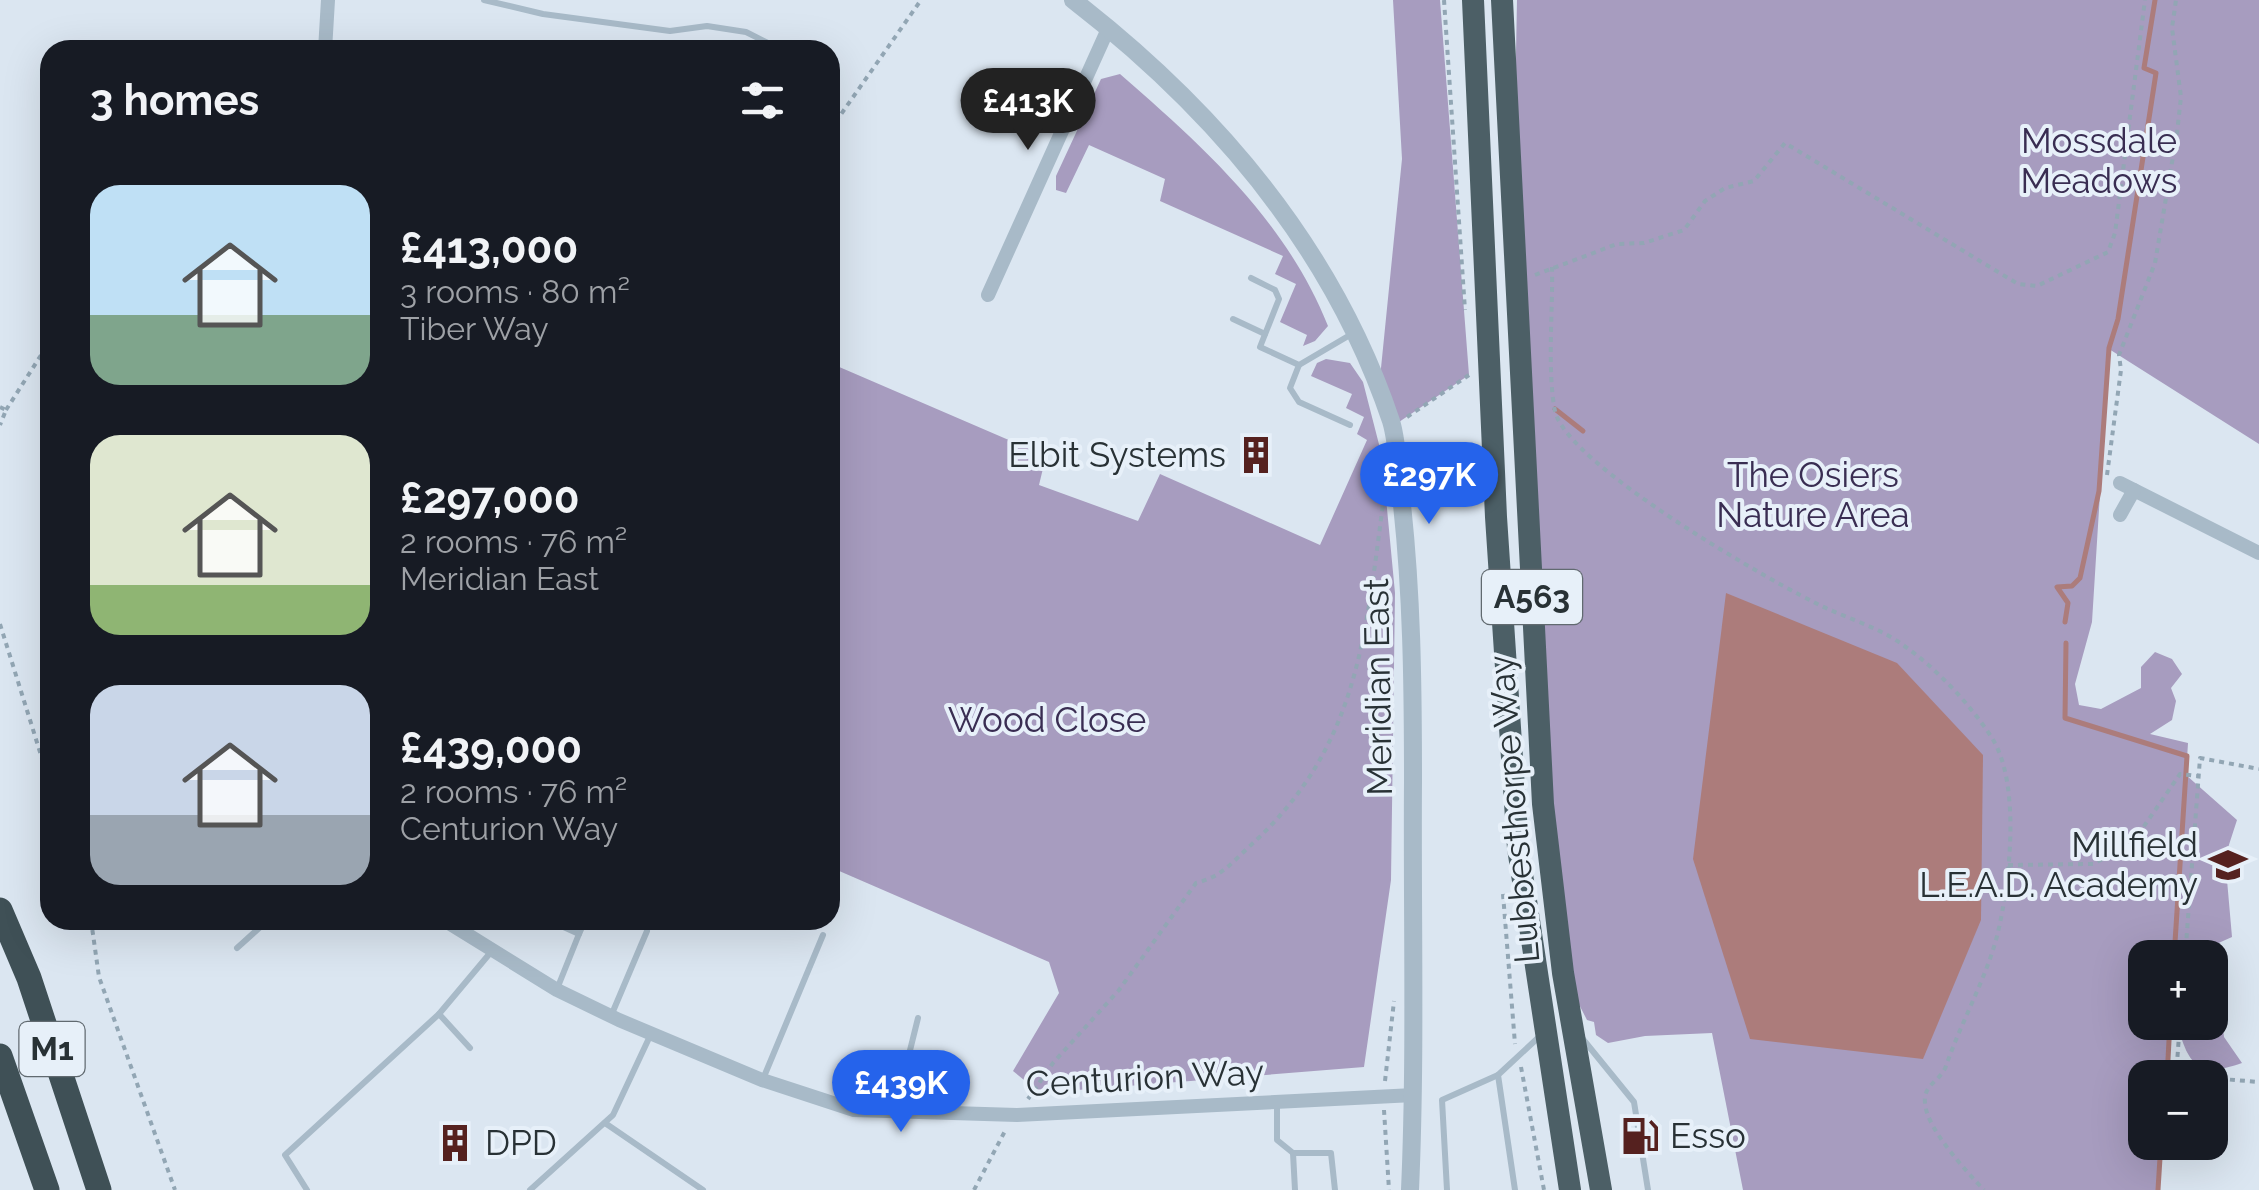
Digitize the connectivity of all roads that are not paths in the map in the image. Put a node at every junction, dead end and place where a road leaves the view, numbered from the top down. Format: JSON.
{"nodes":[{"id":1,"x":328,"y":0,"type":"edge"},
{"id":2,"x":484,"y":0,"type":"edge"},
{"id":3,"x":1073,"y":0,"type":"edge"},
{"id":4,"x":1458,"y":0,"type":"edge"},
{"id":5,"x":1474,"y":0,"type":"edge"},
{"id":6,"x":1502,"y":0,"type":"edge"},
{"id":7,"x":1517,"y":0,"type":"edge"},
{"id":8,"x":1108,"y":29,"type":"junction"},
{"id":9,"x":326,"y":40,"type":"edge"},
{"id":10,"x":762,"y":40,"type":"edge"},
{"id":11,"x":1514,"y":209,"type":"junction"},
{"id":12,"x":1484,"y":218,"type":"junction"},
{"id":13,"x":1251,"y":278,"type":"dead end"},
{"id":14,"x":988,"y":295,"type":"dead end"},
{"id":15,"x":1232,"y":319,"type":"dead end"},
{"id":16,"x":1356,"y":332,"type":"junction"},
{"id":17,"x":1265,"y":334,"type":"junction"},
{"id":18,"x":1299,"y":365,"type":"junction"},
{"id":19,"x":1350,"y":425,"type":"dead end"},
{"id":20,"x":2120,"y":482,"type":"road end"},
{"id":21,"x":2134,"y":490,"type":"junction"},
{"id":22,"x":2120,"y":515,"type":"dead end"},
{"id":23,"x":2259,"y":554,"type":"edge"},
{"id":24,"x":0,"y":910,"type":"edge"},
{"id":25,"x":257,"y":930,"type":"edge"},
{"id":26,"x":459,"y":930,"type":"edge"},
{"id":27,"x":571,"y":930,"type":"edge"},
{"id":28,"x":581,"y":930,"type":"edge"},
{"id":29,"x":646,"y":931,"type":"dead end"},
{"id":30,"x":580,"y":934,"type":"junction"},
{"id":31,"x":823,"y":934,"type":"dead end"},
{"id":32,"x":236,"y":948,"type":"dead end"},
{"id":33,"x":491,"y":952,"type":"junction"},
{"id":34,"x":557,"y":990,"type":"junction"},
{"id":35,"x":439,"y":1014,"type":"junction"},
{"id":36,"x":611,"y":1016,"type":"junction"},
{"id":37,"x":918,"y":1018,"type":"dead end"},
{"id":38,"x":1572,"y":1025,"type":"junction"},
{"id":39,"x":1544,"y":1032,"type":"junction"},
{"id":40,"x":651,"y":1034,"type":"junction"},
{"id":41,"x":470,"y":1048,"type":"dead end"},
{"id":42,"x":0,"y":1056,"type":"edge"},
{"id":43,"x":1498,"y":1075,"type":"junction"},
{"id":44,"x":762,"y":1080,"type":"junction"},
{"id":45,"x":1414,"y":1095,"type":"junction"},
{"id":46,"x":1277,"y":1101,"type":"junction"},
{"id":47,"x":895,"y":1112,"type":"junction"},
{"id":48,"x":605,"y":1122,"type":"junction"},
{"id":49,"x":1293,"y":1153,"type":"junction"},
{"id":50,"x":48,"y":1190,"type":"edge"},
{"id":51,"x":99,"y":1190,"type":"edge"},
{"id":52,"x":307,"y":1190,"type":"edge"},
{"id":53,"x":530,"y":1190,"type":"edge"},
{"id":54,"x":703,"y":1190,"type":"edge"},
{"id":55,"x":1295,"y":1190,"type":"edge"},
{"id":56,"x":1335,"y":1190,"type":"edge"},
{"id":57,"x":1410,"y":1190,"type":"edge"},
{"id":58,"x":1447,"y":1190,"type":"edge"},
{"id":59,"x":1515,"y":1190,"type":"edge"},
{"id":60,"x":1570,"y":1190,"type":"edge"},
{"id":61,"x":1600,"y":1190,"type":"edge"},
{"id":62,"x":1648,"y":1190,"type":"edge"}],
"edges":[{"from":1,"to":9,"type":"street"},
{"from":2,"to":10,"type":"lane"},
{"from":3,"to":8,"type":"street","name":"Meridian East"},
{"from":4,"to":12,"type":"highway"},
{"from":5,"to":12,"type":"highway","name":"Lubbesthorpe Way","number":"A563"},
{"from":6,"to":11,"type":"highway","name":"Lubbesthorpe Way","number":"A563"},
{"from":7,"to":11,"type":"highway"},
{"from":8,"to":14,"type":"street"},
{"from":8,"to":16,"type":"street","name":"Meridian East"},
{"from":11,"to":38,"type":"highway","name":"Lubbesthorpe Way","number":"A563"},
{"from":12,"to":39,"type":"highway","name":"Lubbesthorpe Way","number":"A563"},
{"from":13,"to":17,"type":"lane"},
{"from":15,"to":17,"type":"lane"},
{"from":16,"to":18,"type":"lane"},
{"from":16,"to":45,"type":"street","name":"Meridian East"},
{"from":17,"to":18,"type":"lane"},
{"from":18,"to":19,"type":"lane"},
{"from":20,"to":21,"type":"street"},
{"from":21,"to":22,"type":"street"},
{"from":21,"to":23,"type":"street"},
{"from":24,"to":51,"type":"highway","number":"M1"},
{"from":25,"to":32,"type":"lane"},
{"from":26,"to":33,"type":"street","name":"Centurion Way"},
{"from":27,"to":30,"type":"lane"},
{"from":28,"to":30,"type":"lane"},
{"from":29,"to":36,"type":"lane"},
{"from":30,"to":34,"type":"lane"},
{"from":31,"to":44,"type":"lane"},
{"from":33,"to":34,"type":"street","name":"Centurion Way"},
{"from":33,"to":35,"type":"lane"},
{"from":34,"to":36,"type":"street","name":"Centurion Way"},
{"from":35,"to":41,"type":"lane"},
{"from":35,"to":52,"type":"lane"},
{"from":36,"to":40,"type":"street","name":"Centurion Way"},
{"from":37,"to":47,"type":"lane"},
{"from":38,"to":61,"type":"highway","name":"Lubbesthorpe Way","number":"A563"},
{"from":38,"to":62,"type":"lane"},
{"from":39,"to":43,"type":"lane"},
{"from":39,"to":60,"type":"highway","name":"Lubbesthorpe Way","number":"A563"},
{"from":40,"to":44,"type":"street","name":"Centurion Way"},
{"from":40,"to":48,"type":"lane"},
{"from":42,"to":50,"type":"highway","number":"M1"},
{"from":43,"to":58,"type":"lane"},
{"from":43,"to":59,"type":"lane"},
{"from":44,"to":47,"type":"street","name":"Centurion Way"},
{"from":45,"to":46,"type":"street","name":"Centurion Way"},
{"from":45,"to":57,"type":"street","name":"Meridian East"},
{"from":46,"to":47,"type":"street","name":"Centurion Way"},
{"from":46,"to":49,"type":"lane"},
{"from":48,"to":53,"type":"lane"},
{"from":48,"to":54,"type":"lane"},
{"from":49,"to":55,"type":"lane"},
{"from":49,"to":56,"type":"lane"}]}
